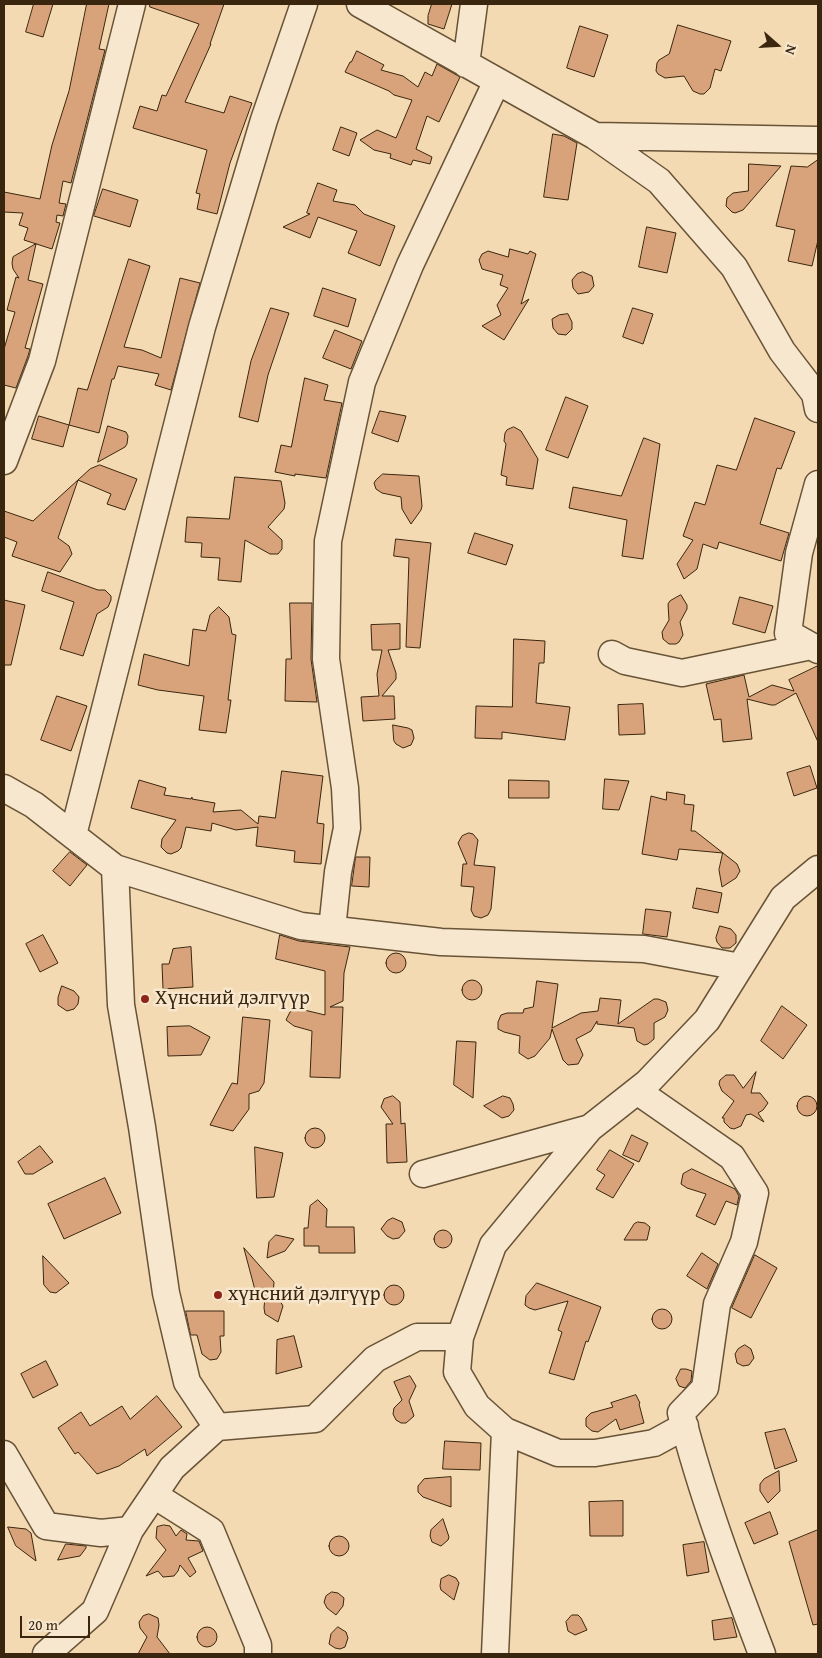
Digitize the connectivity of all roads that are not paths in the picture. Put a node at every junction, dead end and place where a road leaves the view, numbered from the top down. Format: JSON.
{"nodes":[{"id":1,"x":132,"y":4,"type":"edge"},
{"id":2,"x":304,"y":4,"type":"edge"},
{"id":3,"x":360,"y":4,"type":"edge"},
{"id":4,"x":474,"y":4,"type":"edge"},
{"id":5,"x":466,"y":64,"type":"junction"},
{"id":6,"x":497,"y":81,"type":"junction"},
{"id":7,"x":595,"y":136,"type":"junction"},
{"id":8,"x":818,"y":140,"type":"edge"},
{"id":9,"x":818,"y":409,"type":"edge"},
{"id":10,"x":4,"y":461,"type":"edge"},
{"id":11,"x":818,"y":484,"type":"edge"},
{"id":12,"x":815,"y":648,"type":"edge"},
{"id":13,"x":612,"y":654,"type":"dead end"},
{"id":14,"x":4,"y":788,"type":"edge"},
{"id":15,"x":73,"y":835,"type":"junction"},
{"id":16,"x":115,"y":868,"type":"junction"},
{"id":17,"x":818,"y":869,"type":"edge"},
{"id":18,"x":332,"y":929,"type":"junction"},
{"id":19,"x":740,"y":967,"type":"junction"},
{"id":20,"x":637,"y":1091,"type":"junction"},
{"id":21,"x":590,"y":1128,"type":"junction"},
{"id":22,"x":423,"y":1174,"type":"dead end"},
{"id":23,"x":460,"y":1337,"type":"junction"},
{"id":24,"x":685,"y":1426,"type":"junction"},
{"id":25,"x":217,"y":1427,"type":"junction"},
{"id":26,"x":505,"y":1430,"type":"junction"},
{"id":27,"x":4,"y":1454,"type":"edge"},
{"id":28,"x":154,"y":1495,"type":"junction"},
{"id":29,"x":130,"y":1530,"type":"junction"},
{"id":30,"x":46,"y":1654,"type":"edge"},
{"id":31,"x":258,"y":1654,"type":"edge"},
{"id":32,"x":495,"y":1654,"type":"edge"},
{"id":33,"x":762,"y":1654,"type":"edge"}],
"edges":[{"from":1,"to":10,"type":"street"},
{"from":2,"to":15,"type":"street"},
{"from":3,"to":5,"type":"street"},
{"from":4,"to":5,"type":"street"},
{"from":5,"to":6,"type":"street"},
{"from":6,"to":7,"type":"street"},
{"from":6,"to":18,"type":"street"},
{"from":7,"to":8,"type":"street"},
{"from":7,"to":9,"type":"street"},
{"from":11,"to":12,"type":"street"},
{"from":12,"to":13,"type":"street"},
{"from":14,"to":15,"type":"street"},
{"from":15,"to":16,"type":"street"},
{"from":16,"to":18,"type":"street"},
{"from":16,"to":25,"type":"street"},
{"from":17,"to":19,"type":"street"},
{"from":18,"to":19,"type":"street"},
{"from":19,"to":20,"type":"street"},
{"from":20,"to":21,"type":"street"},
{"from":20,"to":24,"type":"street"},
{"from":21,"to":22,"type":"street"},
{"from":21,"to":23,"type":"street"},
{"from":23,"to":25,"type":"street"},
{"from":23,"to":26,"type":"street"},
{"from":24,"to":26,"type":"street"},
{"from":24,"to":33,"type":"street"},
{"from":25,"to":28,"type":"street"},
{"from":26,"to":32,"type":"street"},
{"from":27,"to":29,"type":"street"},
{"from":28,"to":29,"type":"street"},
{"from":28,"to":31,"type":"street"},
{"from":29,"to":30,"type":"street"}]}
